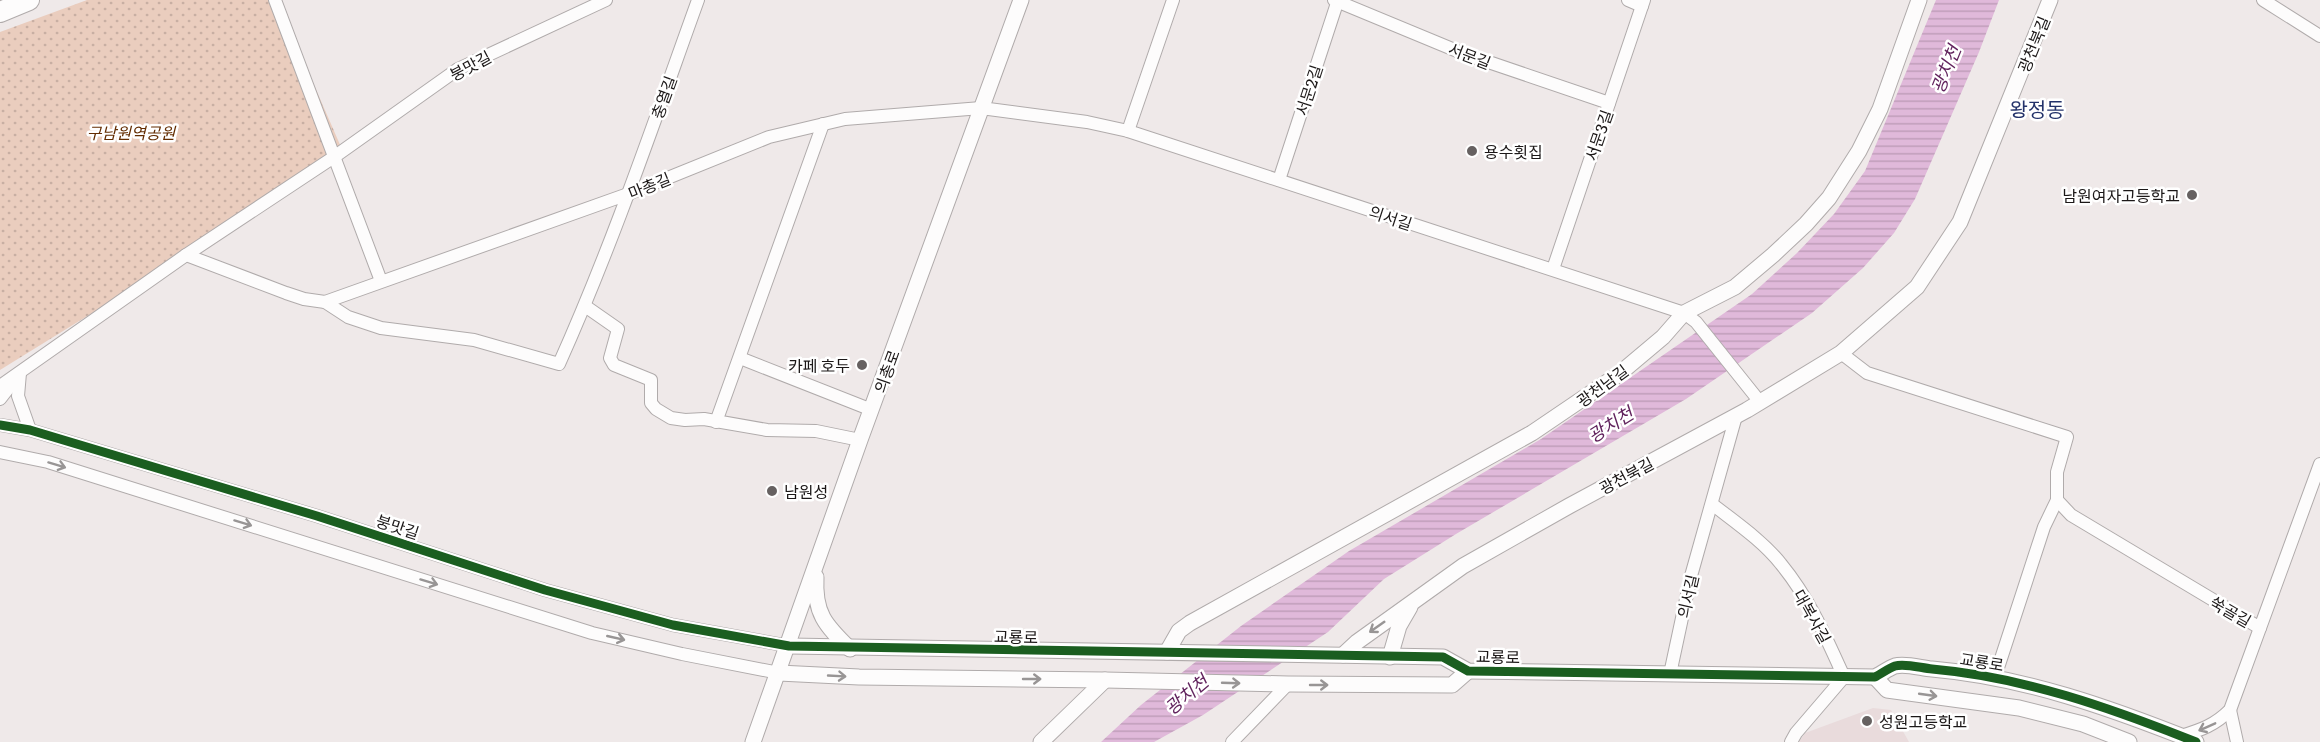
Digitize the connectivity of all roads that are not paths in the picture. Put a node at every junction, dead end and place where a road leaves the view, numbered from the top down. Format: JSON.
{"nodes":[{"id":1,"x":29,"y":0,"type":"edge"},
{"id":2,"x":275,"y":0,"type":"edge"},
{"id":3,"x":606,"y":0,"type":"edge"},
{"id":4,"x":698,"y":0,"type":"edge"},
{"id":5,"x":1021,"y":0,"type":"edge"},
{"id":6,"x":1173,"y":0,"type":"edge"},
{"id":7,"x":1336,"y":0,"type":"edge"},
{"id":8,"x":1628,"y":0,"type":"edge"},
{"id":9,"x":1919,"y":0,"type":"edge"},
{"id":10,"x":2050,"y":0,"type":"edge"},
{"id":11,"x":2263,"y":0,"type":"edge"},
{"id":12,"x":1643,"y":3,"type":"edge"},
{"id":13,"x":0,"y":12,"type":"edge"},
{"id":14,"x":2320,"y":36,"type":"edge"},
{"id":15,"x":1609,"y":103,"type":"junction"},
{"id":16,"x":981,"y":108,"type":"junction"},
{"id":17,"x":823,"y":124,"type":"junction"},
{"id":18,"x":1128,"y":131,"type":"junction"},
{"id":19,"x":334,"y":157,"type":"junction"},
{"id":20,"x":1279,"y":180,"type":"junction"},
{"id":21,"x":628,"y":194,"type":"junction"},
{"id":22,"x":186,"y":255,"type":"junction"},
{"id":23,"x":1552,"y":269,"type":"junction"},
{"id":24,"x":381,"y":281,"type":"junction"},
{"id":25,"x":325,"y":302,"type":"junction"},
{"id":26,"x":585,"y":306,"type":"junction"},
{"id":27,"x":1690,"y":318,"type":"junction"},
{"id":28,"x":1841,"y":353,"type":"junction"},
{"id":29,"x":740,"y":358,"type":"junction"},
{"id":30,"x":20,"y":373,"type":"junction"},
{"id":31,"x":0,"y":386,"type":"edge"},
{"id":32,"x":0,"y":399,"type":"edge"},
{"id":33,"x":1760,"y":402,"type":"junction"},
{"id":34,"x":872,"y":410,"type":"junction"},
{"id":35,"x":1736,"y":416,"type":"junction"},
{"id":36,"x":716,"y":422,"type":"junction"},
{"id":37,"x":0,"y":425,"type":"edge"},
{"id":38,"x":30,"y":430,"type":"junction"},
{"id":39,"x":860,"y":440,"type":"junction"},
{"id":40,"x":0,"y":452,"type":"edge"},
{"id":41,"x":2320,"y":464,"type":"edge"},
{"id":42,"x":2057,"y":500,"type":"junction"},
{"id":43,"x":1712,"y":504,"type":"junction"},
{"id":44,"x":817,"y":565,"type":"junction"},
{"id":45,"x":1413,"y":602,"type":"junction"},
{"id":46,"x":2260,"y":628,"type":"junction"},
{"id":47,"x":789,"y":646,"type":"junction"},
{"id":48,"x":850,"y":649,"type":"junction"},
{"id":49,"x":1167,"y":652,"type":"junction"},
{"id":50,"x":1343,"y":655,"type":"junction"},
{"id":51,"x":1390,"y":657,"type":"junction"},
{"id":52,"x":1468,"y":671,"type":"junction"},
{"id":53,"x":779,"y":673,"type":"junction"},
{"id":54,"x":1670,"y":674,"type":"junction"},
{"id":55,"x":1844,"y":677,"type":"junction"},
{"id":56,"x":1875,"y":677,"type":"junction"},
{"id":57,"x":1995,"y":677,"type":"junction"},
{"id":58,"x":1105,"y":680,"type":"junction"},
{"id":59,"x":1288,"y":684,"type":"junction"},
{"id":60,"x":2230,"y":710,"type":"junction"},
{"id":61,"x":2181,"y":736,"type":"junction"},
{"id":62,"x":753,"y":742,"type":"edge"},
{"id":63,"x":1041,"y":742,"type":"edge"},
{"id":64,"x":1232,"y":742,"type":"edge"},
{"id":65,"x":1791,"y":742,"type":"edge"},
{"id":66,"x":2129,"y":742,"type":"edge"},
{"id":67,"x":2196,"y":742,"type":"edge"},
{"id":68,"x":2237,"y":742,"type":"edge"}],
"edges":[{"from":1,"to":13,"type":"main road"},
{"from":2,"to":19,"type":"street"},
{"from":3,"to":19,"type":"street","name":"붕맛길"},
{"from":4,"to":21,"type":"street","name":"충열길"},
{"from":5,"to":16,"type":"street","name":"의총로"},
{"from":6,"to":18,"type":"street"},
{"from":7,"to":15,"type":"street","name":"서문길"},
{"from":7,"to":20,"type":"street","name":"서문2길"},
{"from":8,"to":12,"type":"street"},
{"from":9,"to":27,"type":"street","name":"광천남길"},
{"from":10,"to":28,"type":"street","name":"광천북길"},
{"from":11,"to":14,"type":"street"},
{"from":12,"to":15,"type":"street","name":"서문3길"},
{"from":15,"to":23,"type":"street","name":"서문3길"},
{"from":16,"to":17,"type":"street","name":"마총길"},
{"from":16,"to":18,"type":"street","name":"의서길"},
{"from":16,"to":34,"type":"street","name":"의총로"},
{"from":17,"to":21,"type":"street","name":"마총길"},
{"from":17,"to":29,"type":"street"},
{"from":18,"to":20,"type":"street","name":"의서길"},
{"from":19,"to":22,"type":"street","name":"붕맛길"},
{"from":19,"to":24,"type":"street"},
{"from":20,"to":23,"type":"street","name":"의서길"},
{"from":21,"to":24,"type":"street","name":"마총길"},
{"from":21,"to":26,"type":"street","name":"충열길"},
{"from":22,"to":25,"type":"street"},
{"from":22,"to":30,"type":"street","name":"붕맛길"},
{"from":23,"to":27,"type":"street","name":"의서길"},
{"from":24,"to":25,"type":"street","name":"마총길"},
{"from":25,"to":26,"type":"street","name":"충열길"},
{"from":26,"to":36,"type":"street"},
{"from":27,"to":33,"type":"street"},
{"from":27,"to":49,"type":"street","name":"광천남길"},
{"from":28,"to":33,"type":"street","name":"광천북길"},
{"from":28,"to":42,"type":"street"},
{"from":29,"to":34,"type":"street"},
{"from":29,"to":36,"type":"street"},
{"from":30,"to":31,"type":"street","name":"붕맛길"},
{"from":30,"to":32,"type":"street","name":"붕맛길"},
{"from":30,"to":38,"type":"street"},
{"from":33,"to":35,"type":"street","name":"광천북길"},
{"from":34,"to":39,"type":"street","name":"의총로"},
{"from":35,"to":43,"type":"street","name":"의서길"},
{"from":35,"to":45,"type":"street","name":"광천북길"},
{"from":36,"to":39,"type":"street"},
{"from":37,"to":38,"type":"street","name":"붕맛길"},
{"from":38,"to":47,"type":"street","name":"붕맛길"},
{"from":39,"to":44,"type":"street","name":"의총로"},
{"from":40,"to":53,"type":"street","one_way":true},
{"from":41,"to":46,"type":"street","name":"쑥골길"},
{"from":42,"to":46,"type":"street","name":"쑥골길"},
{"from":42,"to":57,"type":"street"},
{"from":43,"to":54,"type":"street","name":"의서길"},
{"from":43,"to":55,"type":"street","name":"대복사길"},
{"from":44,"to":47,"type":"street","name":"의총로"},
{"from":44,"to":48,"type":"street"},
{"from":45,"to":50,"type":"street","name":"광천북길","one_way":true},
{"from":45,"to":51,"type":"street"},
{"from":46,"to":60,"type":"street"},
{"from":47,"to":48,"type":"street","name":"교룡로"},
{"from":47,"to":53,"type":"street","name":"의총로"},
{"from":48,"to":49,"type":"street","name":"교룡로"},
{"from":49,"to":50,"type":"street","name":"교룡로"},
{"from":50,"to":51,"type":"street","name":"교룡로"},
{"from":51,"to":52,"type":"street","name":"교룡로"},
{"from":52,"to":54,"type":"street","name":"교룡로"},
{"from":59,"to":52,"type":"street","name":"교룡로","one_way":true},
{"from":53,"to":58,"type":"street","name":"교룡로","one_way":true},
{"from":53,"to":62,"type":"street","name":"의총로"},
{"from":54,"to":55,"type":"street","name":"교룡로"},
{"from":55,"to":56,"type":"street","name":"교룡로"},
{"from":55,"to":65,"type":"street"},
{"from":56,"to":57,"type":"street","name":"교룡로"},
{"from":56,"to":66,"type":"street","one_way":true},
{"from":57,"to":61,"type":"street","name":"교룡로"},
{"from":58,"to":59,"type":"street","name":"교룡로","one_way":true},
{"from":58,"to":63,"type":"street"},
{"from":59,"to":64,"type":"street"},
{"from":60,"to":61,"type":"street","one_way":true},
{"from":60,"to":68,"type":"street"},
{"from":61,"to":67,"type":"street","name":"교룡로"}]}
